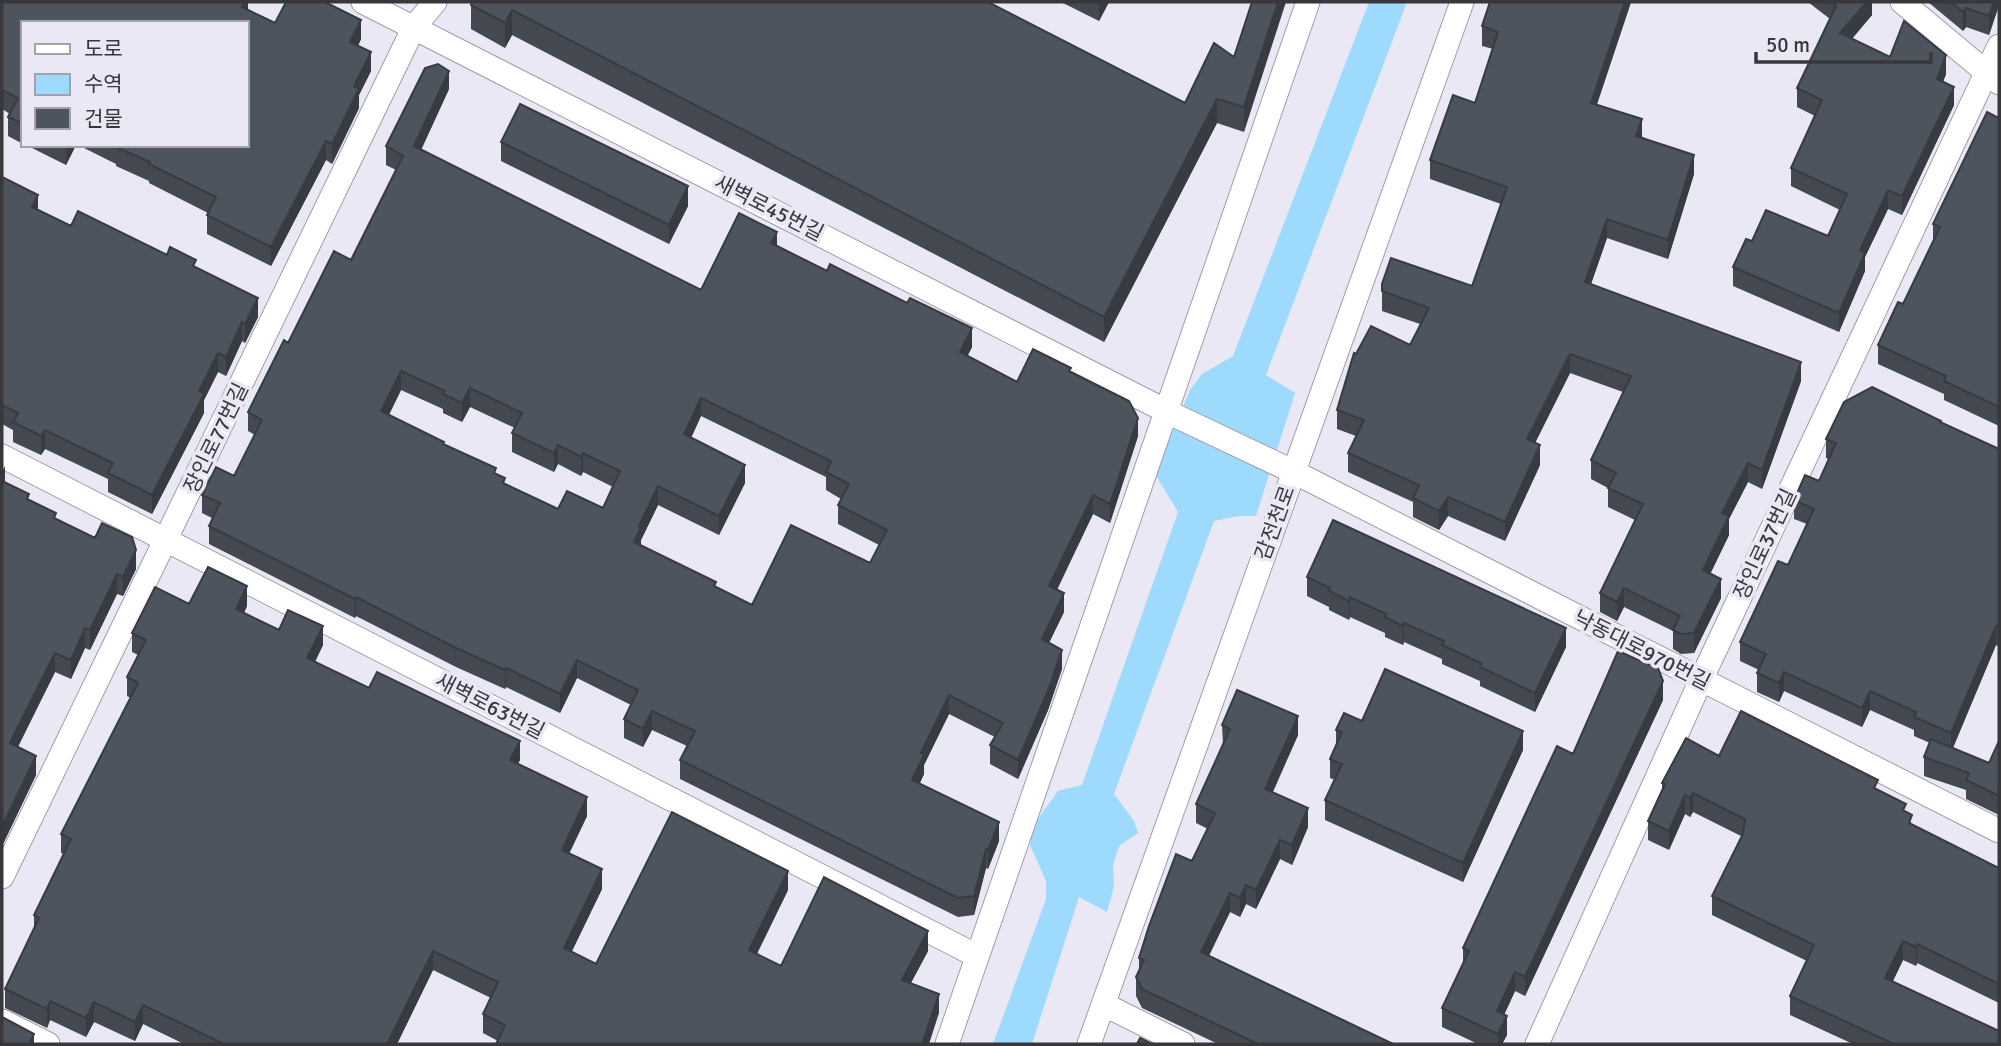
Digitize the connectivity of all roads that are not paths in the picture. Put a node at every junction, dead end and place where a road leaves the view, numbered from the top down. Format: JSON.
{"nodes":[{"id":1,"x":363,"y":2,"type":"edge"},
{"id":2,"x":435,"y":2,"type":"edge"},
{"id":3,"x":1308,"y":2,"type":"edge"},
{"id":4,"x":1462,"y":2,"type":"edge"},
{"id":5,"x":1902,"y":2,"type":"edge"},
{"id":6,"x":414,"y":27,"type":"junction"},
{"id":7,"x":1999,"y":46,"type":"edge"},
{"id":8,"x":1993,"y":78,"type":"edge"},
{"id":9,"x":1170,"y":413,"type":"junction"},
{"id":10,"x":2,"y":456,"type":"edge"},
{"id":11,"x":1289,"y":470,"type":"junction"},
{"id":12,"x":166,"y":540,"type":"junction"},
{"id":13,"x":1701,"y":680,"type":"junction"},
{"id":14,"x":1999,"y":831,"type":"edge"},
{"id":15,"x":2,"y":877,"type":"edge"},
{"id":16,"x":977,"y":956,"type":"junction"},
{"id":17,"x":1103,"y":1004,"type":"junction"},
{"id":18,"x":2,"y":1021,"type":"edge"},
{"id":19,"x":48,"y":1044,"type":"edge"},
{"id":20,"x":947,"y":1044,"type":"edge"},
{"id":21,"x":1089,"y":1044,"type":"edge"},
{"id":22,"x":1183,"y":1044,"type":"edge"},
{"id":23,"x":1537,"y":1044,"type":"edge"}],
"edges":[{"from":1,"to":6,"type":"street","name":"새벽로45번길"},
{"from":2,"to":6,"type":"street","name":"장인로77번길"},
{"from":3,"to":9,"type":"street"},
{"from":4,"to":11,"type":"street","name":"감전천로"},
{"from":5,"to":8,"type":"street"},
{"from":6,"to":9,"type":"street","name":"새벽로45번길"},
{"from":6,"to":12,"type":"street","name":"장인로77번길"},
{"from":7,"to":8,"type":"street","name":"장인로37번길"},
{"from":8,"to":13,"type":"street","name":"장인로37번길"},
{"from":9,"to":11,"type":"street","name":"새벽로45번길"},
{"from":9,"to":16,"type":"street"},
{"from":10,"to":12,"type":"street","name":"새벽로63번길"},
{"from":11,"to":13,"type":"street","name":"낙동대로970번길"},
{"from":11,"to":17,"type":"street","name":"감전천로"},
{"from":12,"to":15,"type":"street","name":"장인로77번길"},
{"from":12,"to":16,"type":"street","name":"새벽로63번길"},
{"from":13,"to":14,"type":"street","name":"낙동대로970번길"},
{"from":13,"to":23,"type":"street","name":"장인로37번길"},
{"from":16,"to":20,"type":"street"},
{"from":17,"to":21,"type":"street","name":"감전천로"},
{"from":17,"to":22,"type":"street"},
{"from":18,"to":19,"type":"street"}]}
